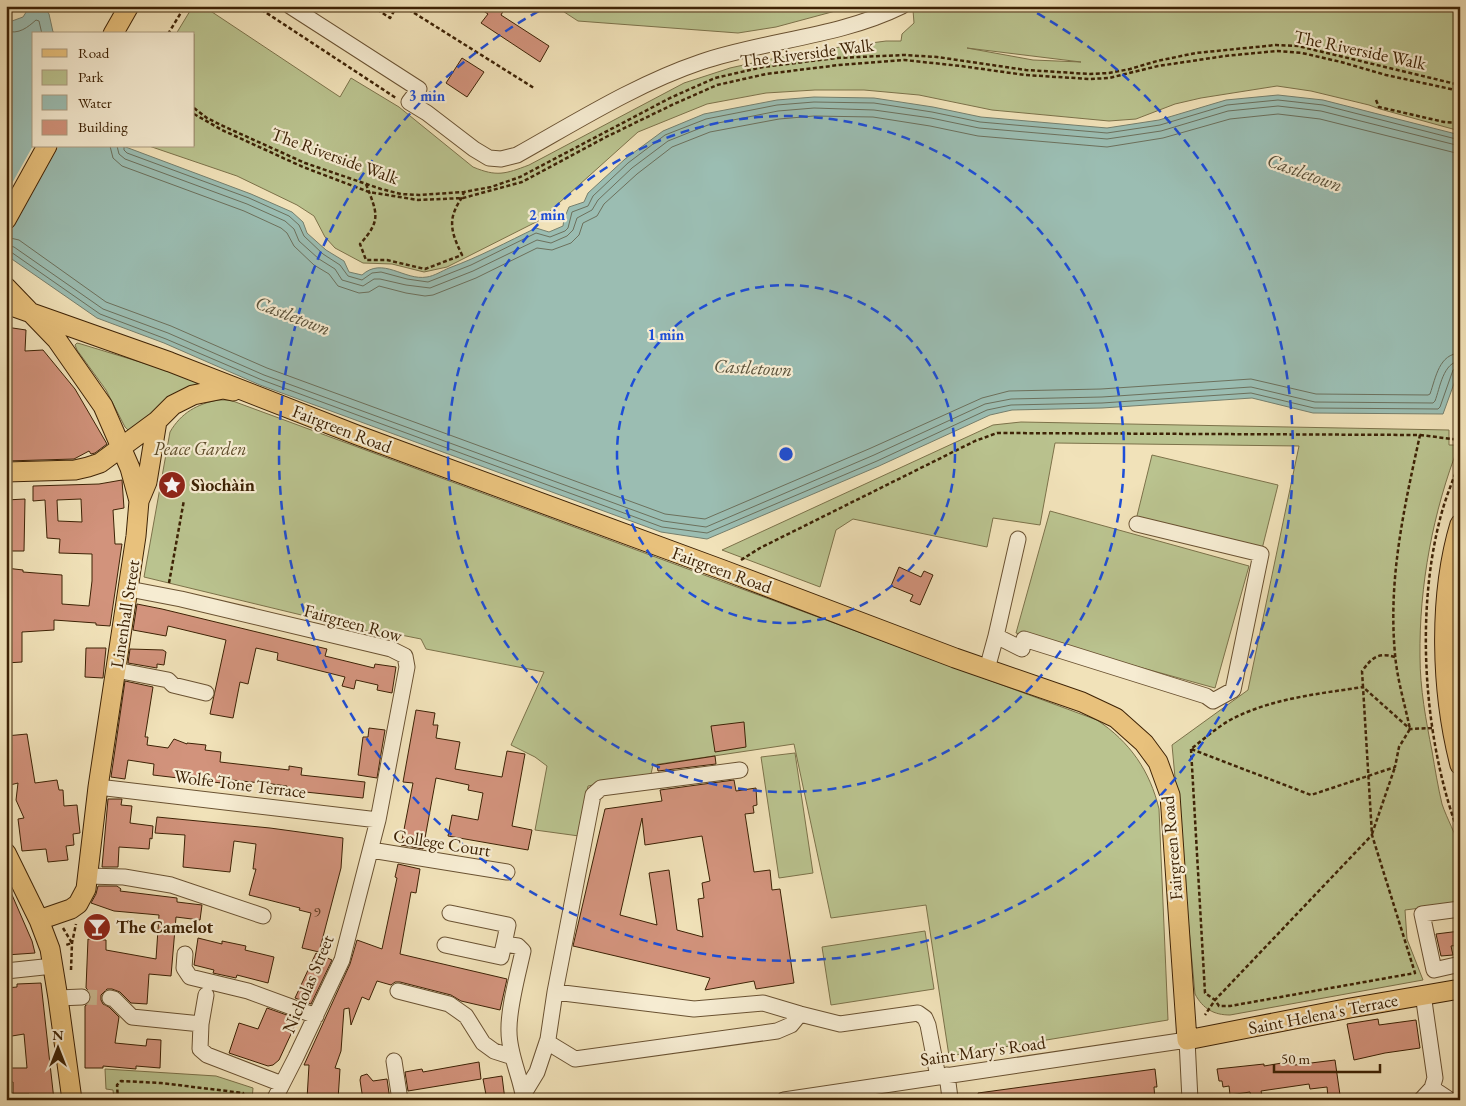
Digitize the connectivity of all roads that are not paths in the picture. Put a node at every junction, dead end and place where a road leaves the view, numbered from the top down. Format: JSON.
{"nodes":[{"id":1,"x":129,"y":6,"type":"edge"},
{"id":2,"x":290,"y":6,"type":"edge"},
{"id":3,"x":902,"y":6,"type":"edge"},
{"id":4,"x":114,"y":32,"type":"edge"},
{"id":5,"x":46,"y":148,"type":"edge"},
{"id":6,"x":6,"y":220,"type":"edge"},
{"id":7,"x":8,"y":280,"type":"edge"},
{"id":8,"x":6,"y":304,"type":"edge"},
{"id":9,"x":28,"y":311,"type":"junction"},
{"id":10,"x":252,"y":394,"type":"junction"},
{"id":11,"x":157,"y":421,"type":"junction"},
{"id":12,"x":122,"y":447,"type":"junction"},
{"id":13,"x":6,"y":472,"type":"edge"},
{"id":14,"x":139,"y":501,"type":"junction"},
{"id":15,"x":1137,"y":524,"type":"dead end"},
{"id":16,"x":1460,"y":524,"type":"edge"},
{"id":17,"x":1018,"y":539,"type":"dead end"},
{"id":18,"x":129,"y":590,"type":"junction"},
{"id":19,"x":996,"y":636,"type":"junction"},
{"id":20,"x":987,"y":668,"type":"junction"},
{"id":21,"x":116,"y":670,"type":"junction"},
{"id":22,"x":206,"y":693,"type":"dead end"},
{"id":23,"x":1460,"y":765,"type":"edge"},
{"id":24,"x":740,"y":770,"type":"dead end"},
{"id":25,"x":98,"y":787,"type":"junction"},
{"id":26,"x":378,"y":820,"type":"junction"},
{"id":27,"x":371,"y":850,"type":"junction"},
{"id":28,"x":6,"y":853,"type":"edge"},
{"id":29,"x":508,"y":872,"type":"dead end"},
{"id":30,"x":87,"y":876,"type":"junction"},
{"id":31,"x":1460,"y":909,"type":"edge"},
{"id":32,"x":450,"y":914,"type":"dead end"},
{"id":33,"x":263,"y":916,"type":"dead end"},
{"id":34,"x":39,"y":920,"type":"junction"},
{"id":35,"x":504,"y":944,"type":"junction"},
{"id":36,"x":445,"y":945,"type":"dead end"},
{"id":37,"x":185,"y":954,"type":"dead end"},
{"id":38,"x":1460,"y":963,"type":"edge"},
{"id":39,"x":53,"y":966,"type":"junction"},
{"id":40,"x":6,"y":971,"type":"edge"},
{"id":41,"x":1460,"y":989,"type":"edge"},
{"id":42,"x":398,"y":991,"type":"dead end"},
{"id":43,"x":555,"y":992,"type":"junction"},
{"id":44,"x":1423,"y":994,"type":"junction"},
{"id":45,"x":206,"y":995,"type":"dead end"},
{"id":46,"x":110,"y":998,"type":"tunnel mouth"},
{"id":47,"x":800,"y":1014,"type":"junction"},
{"id":48,"x":316,"y":1016,"type":"junction"},
{"id":49,"x":200,"y":1024,"type":"junction"},
{"id":50,"x":1187,"y":1040,"type":"junction"},
{"id":51,"x":547,"y":1042,"type":"junction"},
{"id":52,"x":513,"y":1057,"type":"junction"},
{"id":53,"x":394,"y":1060,"type":"dead end"},
{"id":54,"x":942,"y":1076,"type":"junction"},
{"id":55,"x":282,"y":1084,"type":"junction"},
{"id":56,"x":1432,"y":1088,"type":"junction"},
{"id":57,"x":844,"y":1095,"type":"edge"},
{"id":58,"x":523,"y":1097,"type":"edge"},
{"id":59,"x":950,"y":1098,"type":"dead end"},
{"id":60,"x":72,"y":1100,"type":"edge"},
{"id":61,"x":274,"y":1100,"type":"edge"},
{"id":62,"x":400,"y":1100,"type":"edge"},
{"id":63,"x":784,"y":1100,"type":"edge"},
{"id":64,"x":1190,"y":1100,"type":"edge"},
{"id":65,"x":1421,"y":1100,"type":"edge"},
{"id":66,"x":1450,"y":1100,"type":"edge"}],
"edges":[{"from":1,"to":4,"type":"main road"},
{"from":2,"to":3,"type":"street"},
{"from":5,"to":6,"type":"main road"},
{"from":7,"to":9,"type":"main road","name":"Linenhall Street"},
{"from":8,"to":9,"type":"main road","name":"Fairgreen Road"},
{"from":9,"to":10,"type":"main road","name":"Fairgreen Road"},
{"from":9,"to":12,"type":"main road","name":"Linenhall Street"},
{"from":10,"to":11,"type":"main road"},
{"from":10,"to":20,"type":"main road","name":"Fairgreen Road"},
{"from":11,"to":12,"type":"main road"},
{"from":11,"to":14,"type":"main road"},
{"from":12,"to":13,"type":"main road"},
{"from":12,"to":14,"type":"main road","name":"Linenhall Street"},
{"from":14,"to":18,"type":"main road","name":"Linenhall Street"},
{"from":15,"to":19,"type":"street"},
{"from":16,"to":23,"type":"main road"},
{"from":17,"to":19,"type":"street"},
{"from":18,"to":21,"type":"main road","name":"Linenhall Street"},
{"from":18,"to":26,"type":"street","name":"Fairgreen Row"},
{"from":19,"to":20,"type":"street"},
{"from":20,"to":50,"type":"main road","name":"Fairgreen Road"},
{"from":21,"to":22,"type":"street"},
{"from":21,"to":25,"type":"main road","name":"Linenhall Street"},
{"from":24,"to":43,"type":"street"},
{"from":25,"to":26,"type":"street","name":"Wolfe Tone Terrace"},
{"from":25,"to":30,"type":"main road","name":"Linenhall Street"},
{"from":26,"to":27,"type":"street","name":"Nicholas Street"},
{"from":27,"to":29,"type":"street","name":"College Court"},
{"from":27,"to":48,"type":"street","name":"Nicholas Street"},
{"from":28,"to":34,"type":"main road"},
{"from":30,"to":33,"type":"street"},
{"from":30,"to":34,"type":"main road","name":"Linenhall Street"},
{"from":31,"to":38,"type":"street"},
{"from":32,"to":35,"type":"street"},
{"from":34,"to":39,"type":"main road"},
{"from":35,"to":36,"type":"street"},
{"from":35,"to":52,"type":"street"},
{"from":37,"to":48,"type":"street"},
{"from":39,"to":40,"type":"street"},
{"from":39,"to":60,"type":"main road"},
{"from":41,"to":44,"type":"main road","name":"Saint Helena's Terrace"},
{"from":42,"to":52,"type":"street"},
{"from":43,"to":47,"type":"street"},
{"from":43,"to":51,"type":"street"},
{"from":44,"to":50,"type":"main road","name":"Saint Helena's Terrace"},
{"from":44,"to":56,"type":"street"},
{"from":45,"to":49,"type":"street"},
{"from":46,"to":49,"type":"street"},
{"from":47,"to":51,"type":"street"},
{"from":47,"to":54,"type":"street"},
{"from":48,"to":55,"type":"street","name":"Nicholas Street"},
{"from":49,"to":55,"type":"street"},
{"from":50,"to":54,"type":"street","name":"Saint Mary's Road"},
{"from":50,"to":64,"type":"street"},
{"from":51,"to":58,"type":"street"},
{"from":52,"to":58,"type":"street"},
{"from":53,"to":62,"type":"street"},
{"from":54,"to":57,"type":"street","name":"Saint Mary's Road"},
{"from":54,"to":59,"type":"street"},
{"from":55,"to":61,"type":"street","name":"Nicholas Street"},
{"from":56,"to":65,"type":"street"},
{"from":56,"to":66,"type":"street"},
{"from":57,"to":63,"type":"street","name":"Saint Mary's Road"}]}
